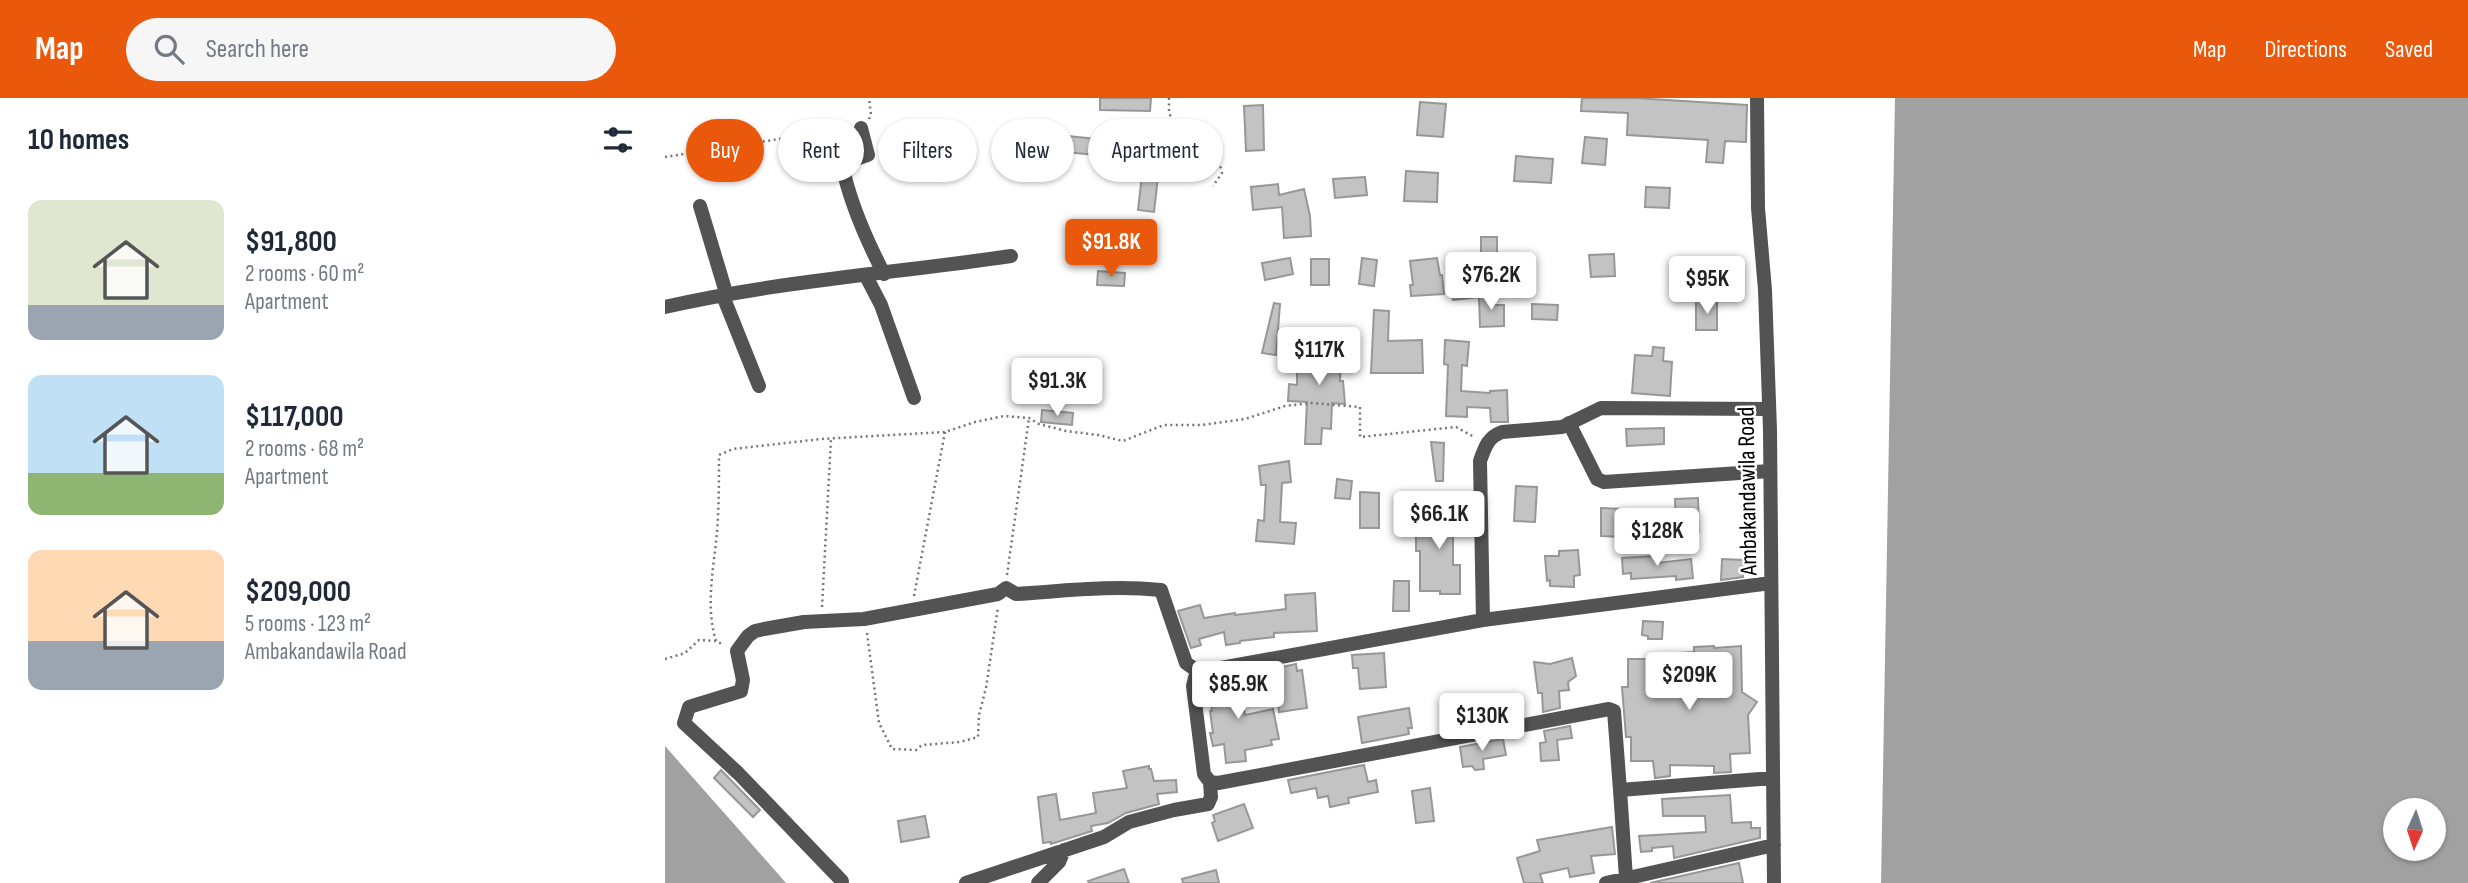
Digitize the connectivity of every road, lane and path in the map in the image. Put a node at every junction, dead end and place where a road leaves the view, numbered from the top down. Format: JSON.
{"nodes":[{"id":1,"x":869,"y":98,"type":"edge"},
{"id":2,"x":1169,"y":98,"type":"edge"},
{"id":3,"x":1757,"y":98,"type":"edge"},
{"id":4,"x":864,"y":124,"type":"edge"},
{"id":5,"x":778,"y":139,"type":"edge"},
{"id":6,"x":864,"y":140,"type":"edge"},
{"id":7,"x":864,"y":156,"type":"edge"},
{"id":8,"x":665,"y":157,"type":"edge"},
{"id":9,"x":846,"y":182,"type":"edge"},
{"id":10,"x":1213,"y":186,"type":"dead end"},
{"id":11,"x":700,"y":206,"type":"dead end"},
{"id":12,"x":1010,"y":256,"type":"dead end"},
{"id":13,"x":884,"y":274,"type":"junction"},
{"id":14,"x":866,"y":276,"type":"junction"},
{"id":15,"x":725,"y":296,"type":"junction"},
{"id":16,"x":665,"y":307,"type":"edge"},
{"id":17,"x":759,"y":386,"type":"dead end"},
{"id":18,"x":914,"y":398,"type":"dead end"},
{"id":19,"x":1769,"y":409,"type":"junction"},
{"id":20,"x":1029,"y":418,"type":"junction"},
{"id":21,"x":1569,"y":423,"type":"junction"},
{"id":22,"x":945,"y":432,"type":"junction"},
{"id":23,"x":831,"y":438,"type":"junction"},
{"id":24,"x":1486,"y":443,"type":"junction"},
{"id":25,"x":1770,"y":471,"type":"junction"},
{"id":26,"x":1771,"y":583,"type":"junction"},
{"id":27,"x":1002,"y":591,"type":"junction"},
{"id":28,"x":914,"y":610,"type":"junction"},
{"id":29,"x":864,"y":619,"type":"junction"},
{"id":30,"x":1483,"y":620,"type":"junction"},
{"id":31,"x":817,"y":623,"type":"junction"},
{"id":32,"x":716,"y":641,"type":"junction"},
{"id":33,"x":737,"y":652,"type":"junction"},
{"id":34,"x":665,"y":659,"type":"edge"},
{"id":35,"x":1199,"y":672,"type":"junction"},
{"id":36,"x":1773,"y":778,"type":"junction"},
{"id":37,"x":1210,"y":782,"type":"junction"},
{"id":38,"x":1620,"y":790,"type":"junction"},
{"id":39,"x":1773,"y":845,"type":"junction"},
{"id":40,"x":1064,"y":850,"type":"junction"},
{"id":41,"x":1626,"y":878,"type":"junction"},
{"id":42,"x":842,"y":881,"type":"dead end"},
{"id":43,"x":966,"y":883,"type":"edge"},
{"id":44,"x":1038,"y":883,"type":"edge"},
{"id":45,"x":1606,"y":883,"type":"edge"},
{"id":46,"x":1774,"y":883,"type":"edge"}],
"edges":[{"from":1,"to":4,"type":"path"},
{"from":2,"to":10,"type":"path"},
{"from":3,"to":19,"type":"street","name":"Ambakandawila Road"},
{"from":5,"to":8,"type":"path"},
{"from":6,"to":7,"type":"street"},
{"from":9,"to":13,"type":"street"},
{"from":11,"to":15,"type":"street"},
{"from":12,"to":13,"type":"street"},
{"from":13,"to":14,"type":"street"},
{"from":14,"to":15,"type":"street"},
{"from":14,"to":18,"type":"street"},
{"from":15,"to":16,"type":"street"},
{"from":15,"to":17,"type":"street"},
{"from":19,"to":21,"type":"street"},
{"from":19,"to":25,"type":"street","name":"Ambakandawila Road"},
{"from":20,"to":22,"type":"path"},
{"from":20,"to":24,"type":"path"},
{"from":20,"to":27,"type":"path"},
{"from":21,"to":24,"type":"street"},
{"from":21,"to":25,"type":"street"},
{"from":22,"to":23,"type":"path"},
{"from":22,"to":28,"type":"path"},
{"from":23,"to":31,"type":"path"},
{"from":23,"to":32,"type":"path"},
{"from":24,"to":30,"type":"street"},
{"from":25,"to":26,"type":"street","name":"Ambakandawila Road"},
{"from":26,"to":30,"type":"street"},
{"from":26,"to":36,"type":"street","name":"Ambakandawila Road"},
{"from":27,"to":28,"type":"street"},
{"from":27,"to":29,"type":"path"},
{"from":27,"to":35,"type":"street"},
{"from":28,"to":29,"type":"street"},
{"from":29,"to":31,"type":"street"},
{"from":30,"to":35,"type":"street"},
{"from":31,"to":33,"type":"street"},
{"from":32,"to":33,"type":"path"},
{"from":32,"to":34,"type":"path"},
{"from":33,"to":42,"type":"street"},
{"from":35,"to":37,"type":"street"},
{"from":36,"to":38,"type":"street"},
{"from":36,"to":39,"type":"street","name":"Ambakandawila Road"},
{"from":37,"to":38,"type":"street"},
{"from":37,"to":40,"type":"street"},
{"from":38,"to":41,"type":"street"},
{"from":39,"to":41,"type":"street"},
{"from":39,"to":46,"type":"street","name":"Ambakandawila Road"},
{"from":40,"to":43,"type":"street"},
{"from":40,"to":44,"type":"street"},
{"from":41,"to":45,"type":"street"}]}
